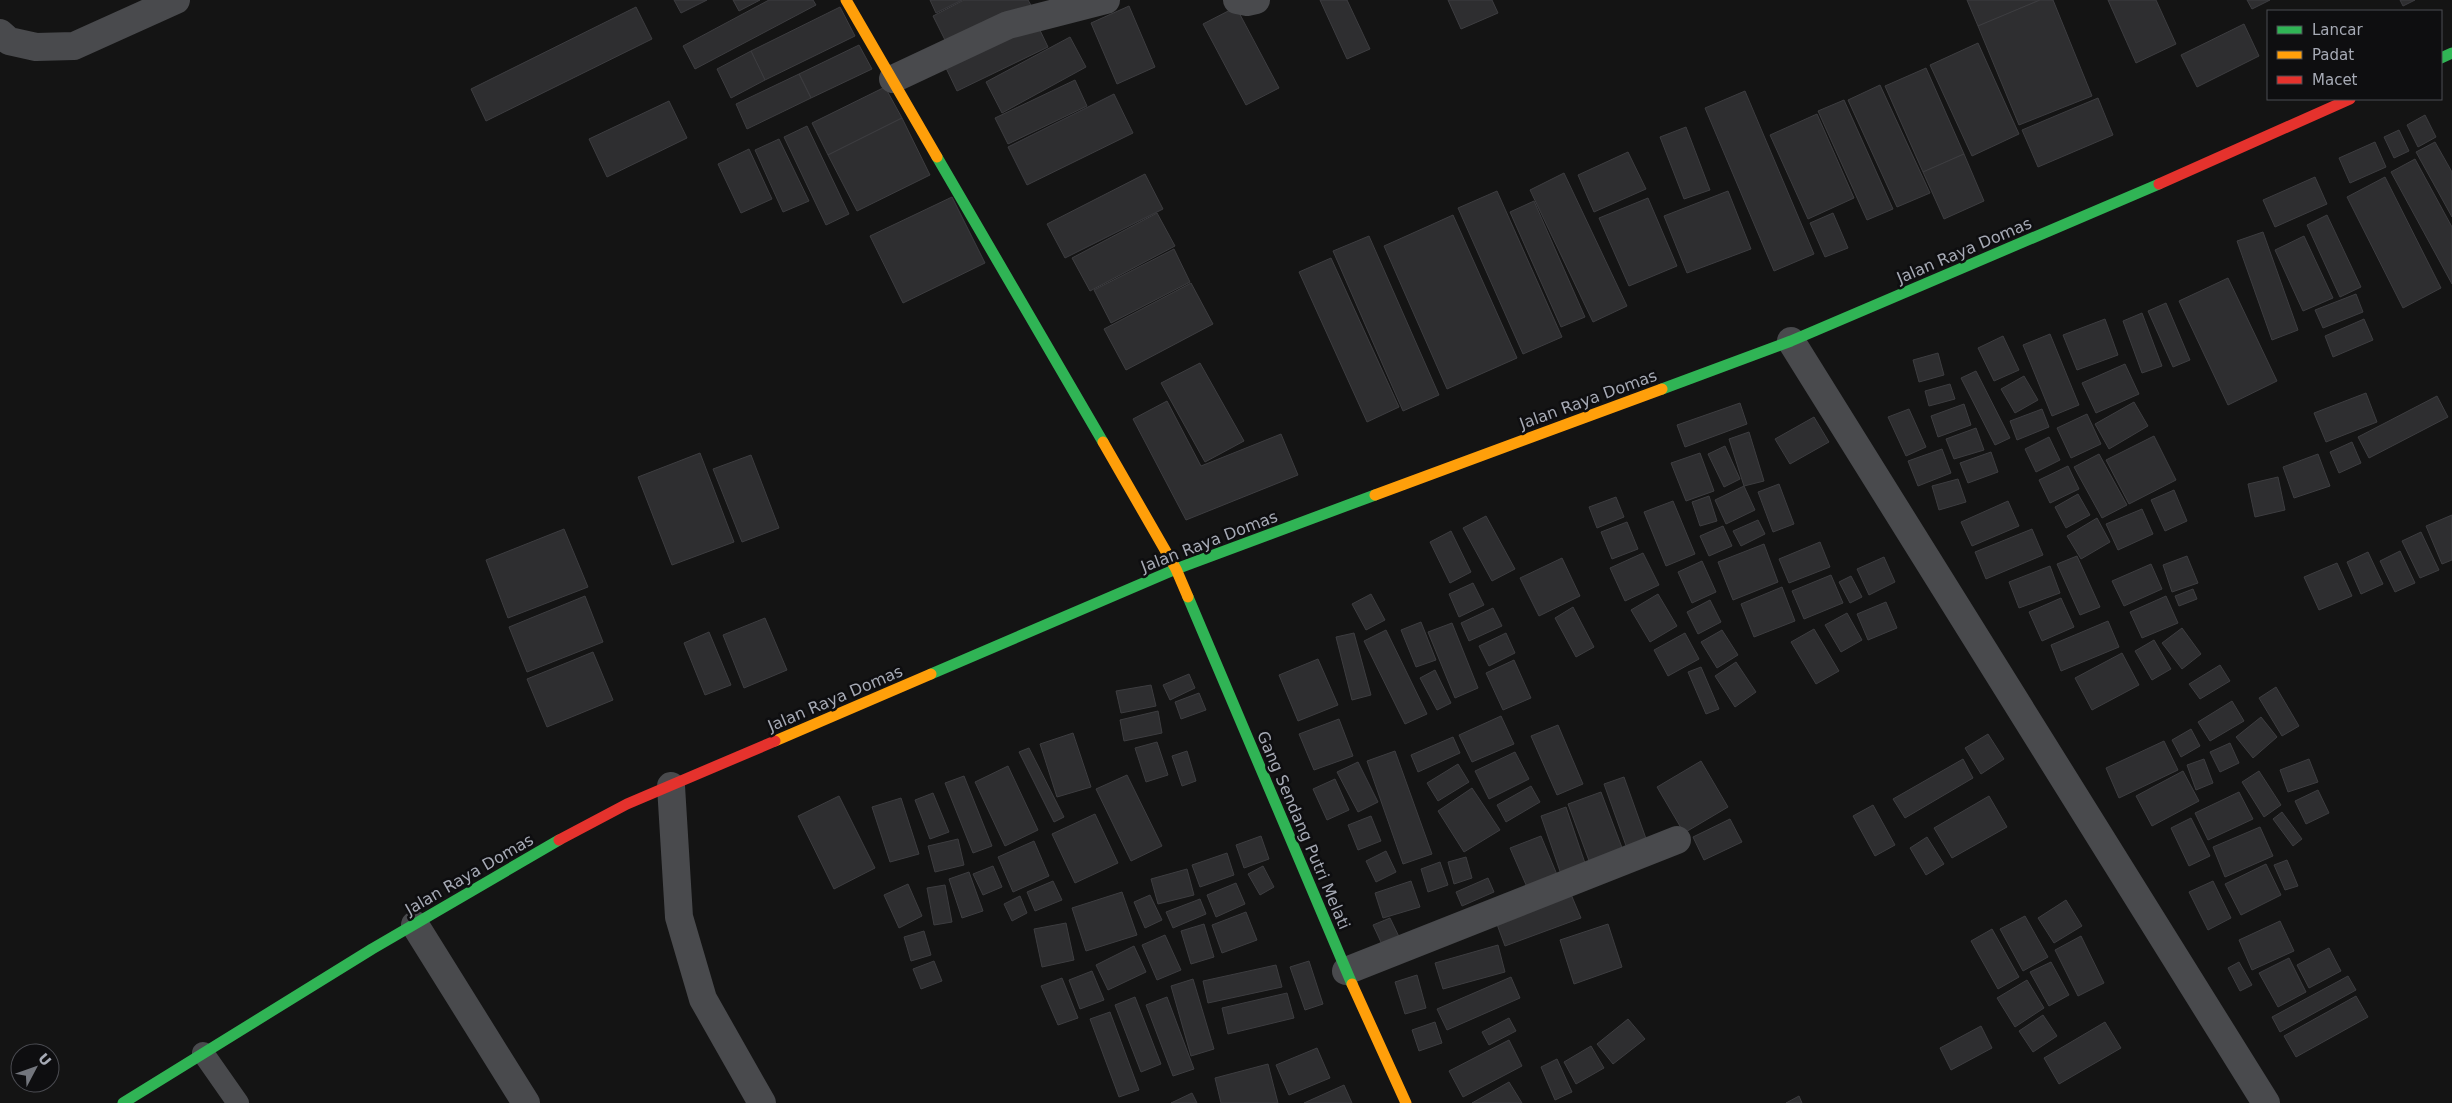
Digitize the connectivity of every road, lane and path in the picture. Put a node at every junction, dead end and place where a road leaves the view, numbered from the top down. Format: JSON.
{"nodes":[{"id":1,"x":176,"y":0,"type":"edge"},
{"id":2,"x":846,"y":0,"type":"edge"},
{"id":3,"x":1106,"y":0,"type":"edge"},
{"id":4,"x":1237,"y":0,"type":"edge"},
{"id":5,"x":1256,"y":0,"type":"edge"},
{"id":6,"x":0,"y":33,"type":"edge"},
{"id":7,"x":892,"y":79,"type":"junction"},
{"id":8,"x":2348,"y":100,"type":"edge"},
{"id":9,"x":1791,"y":341,"type":"junction"},
{"id":10,"x":1176,"y":569,"type":"junction"},
{"id":11,"x":671,"y":786,"type":"junction"},
{"id":12,"x":1676,"y":840,"type":"dead end"},
{"id":13,"x":414,"y":925,"type":"junction"},
{"id":14,"x":1346,"y":971,"type":"junction"},
{"id":15,"x":203,"y":1053,"type":"junction"},
{"id":16,"x":122,"y":1103,"type":"edge"},
{"id":17,"x":238,"y":1103,"type":"edge"},
{"id":18,"x":526,"y":1103,"type":"edge"},
{"id":19,"x":762,"y":1103,"type":"edge"},
{"id":20,"x":1406,"y":1103,"type":"edge"},
{"id":21,"x":2266,"y":1103,"type":"edge"}],
"edges":[{"from":1,"to":6,"type":"street"},
{"from":2,"to":7,"type":"main road","name":"Gang Sendang Putri Melati"},
{"from":3,"to":7,"type":"street"},
{"from":4,"to":5,"type":"street"},
{"from":7,"to":10,"type":"main road","name":"Gang Sendang Putri Melati"},
{"from":8,"to":9,"type":"main road","name":"Jalan Raya Domas"},
{"from":9,"to":10,"type":"main road","name":"Jalan Raya Domas"},
{"from":9,"to":21,"type":"street"},
{"from":10,"to":11,"type":"main road","name":"Jalan Raya Domas"},
{"from":10,"to":14,"type":"main road","name":"Gang Sendang Putri Melati"},
{"from":11,"to":13,"type":"main road","name":"Jalan Raya Domas"},
{"from":11,"to":19,"type":"street"},
{"from":12,"to":14,"type":"street"},
{"from":13,"to":15,"type":"main road","name":"Jalan Raya Domas"},
{"from":13,"to":18,"type":"street"},
{"from":14,"to":20,"type":"main road","name":"Gang Sendang Putri Melati"},
{"from":15,"to":16,"type":"main road","name":"Jalan Raya Domas"},
{"from":15,"to":17,"type":"lane"}]}
